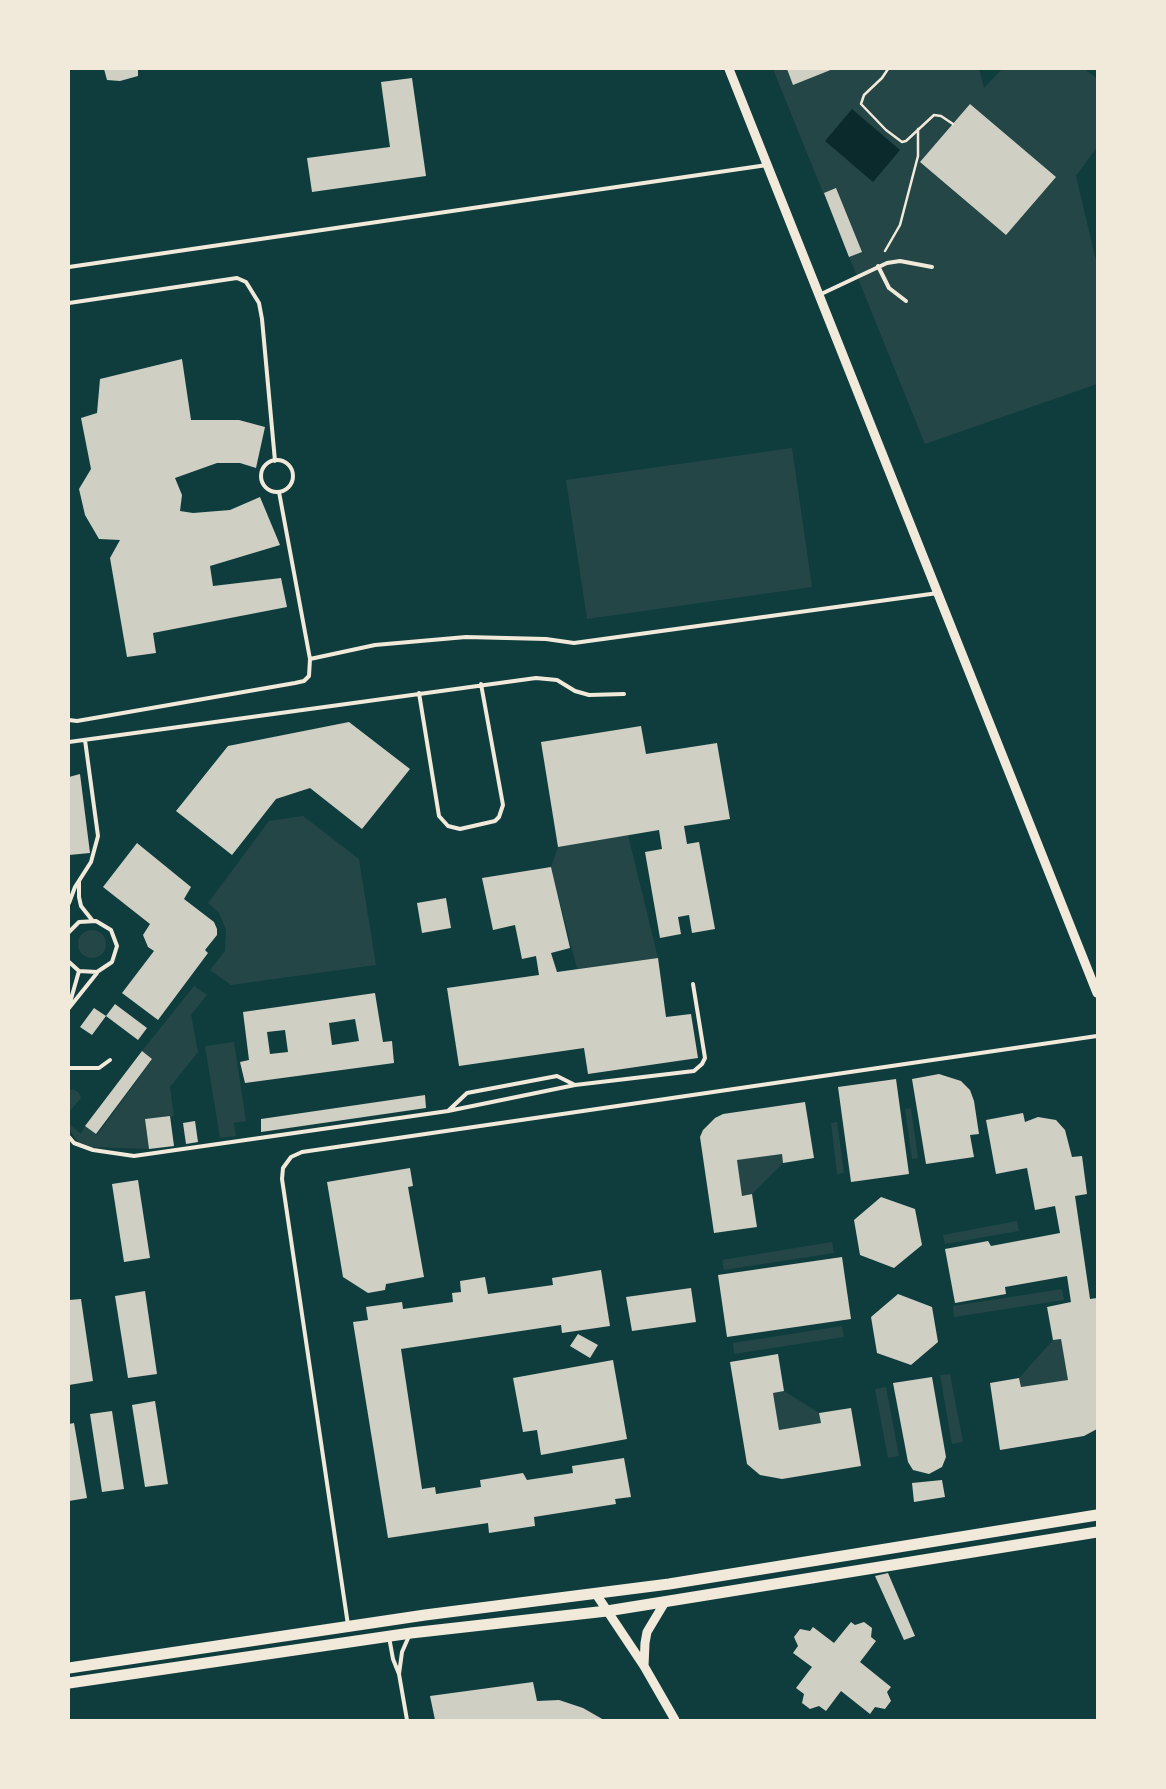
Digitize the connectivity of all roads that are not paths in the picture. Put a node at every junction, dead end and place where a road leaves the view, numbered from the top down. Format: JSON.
{"nodes":[{"id":1,"x":729,"y":69,"type":"edge"},
{"id":2,"x":768,"y":165,"type":"junction"},
{"id":3,"x":878,"y":266,"type":"junction"},
{"id":4,"x":69,"y":267,"type":"edge"},
{"id":5,"x":932,"y":267,"type":"dead end"},
{"id":6,"x":819,"y":295,"type":"junction"},
{"id":7,"x":906,"y":301,"type":"dead end"},
{"id":8,"x":69,"y":303,"type":"edge"},
{"id":9,"x":275,"y":461,"type":"junction"},
{"id":10,"x":279,"y":492,"type":"junction"},
{"id":11,"x":938,"y":593,"type":"junction"},
{"id":12,"x":310,"y":659,"type":"junction"},
{"id":13,"x":481,"y":684,"type":"junction"},
{"id":14,"x":419,"y":693,"type":"junction"},
{"id":15,"x":624,"y":694,"type":"dead end"},
{"id":16,"x":69,"y":720,"type":"edge"},
{"id":17,"x":85,"y":740,"type":"junction"},
{"id":18,"x":69,"y":742,"type":"edge"},
{"id":19,"x":80,"y":879,"type":"junction"},
{"id":20,"x":69,"y":903,"type":"edge"},
{"id":21,"x":92,"y":920,"type":"junction"},
{"id":22,"x":69,"y":932,"type":"edge"},
{"id":23,"x":69,"y":963,"type":"edge"},
{"id":24,"x":79,"y":971,"type":"junction"},
{"id":25,"x":98,"y":972,"type":"junction"},
{"id":26,"x":693,"y":984,"type":"dead end"},
{"id":27,"x":1097,"y":993,"type":"edge"},
{"id":28,"x":69,"y":1007,"type":"edge"},
{"id":29,"x":1097,"y":1036,"type":"edge"},
{"id":30,"x":110,"y":1060,"type":"dead end"},
{"id":31,"x":69,"y":1068,"type":"edge"},
{"id":32,"x":575,"y":1085,"type":"junction"},
{"id":33,"x":448,"y":1111,"type":"junction"},
{"id":34,"x":69,"y":1137,"type":"edge"},
{"id":35,"x":1097,"y":1515,"type":"edge"},
{"id":36,"x":1097,"y":1532,"type":"edge"},
{"id":37,"x":596,"y":1594,"type":"junction"},
{"id":38,"x":665,"y":1602,"type":"junction"},
{"id":39,"x":607,"y":1611,"type":"junction"},
{"id":40,"x":388,"y":1622,"type":"junction"},
{"id":41,"x":349,"y":1627,"type":"junction"},
{"id":42,"x":411,"y":1633,"type":"junction"},
{"id":43,"x":389,"y":1636,"type":"junction"},
{"id":44,"x":644,"y":1666,"type":"junction"},
{"id":45,"x":69,"y":1668,"type":"edge"},
{"id":46,"x":399,"y":1674,"type":"junction"},
{"id":47,"x":69,"y":1683,"type":"edge"},
{"id":48,"x":407,"y":1720,"type":"edge"},
{"id":49,"x":675,"y":1720,"type":"edge"}],
"edges":[{"from":1,"to":2,"type":"street"},
{"from":2,"to":4,"type":"lane"},
{"from":2,"to":6,"type":"street"},
{"from":3,"to":5,"type":"lane"},
{"from":3,"to":6,"type":"lane"},
{"from":3,"to":7,"type":"lane"},
{"from":6,"to":11,"type":"street"},
{"from":8,"to":9,"type":"lane"},
{"from":9,"to":10,"type":"lane"},
{"from":9,"to":10,"type":"lane"},
{"from":10,"to":12,"type":"lane"},
{"from":11,"to":12,"type":"lane"},
{"from":11,"to":27,"type":"street"},
{"from":12,"to":16,"type":"lane"},
{"from":13,"to":14,"type":"lane"},
{"from":13,"to":14,"type":"lane"},
{"from":13,"to":15,"type":"lane"},
{"from":14,"to":17,"type":"lane"},
{"from":17,"to":18,"type":"lane"},
{"from":17,"to":19,"type":"lane"},
{"from":19,"to":20,"type":"lane"},
{"from":19,"to":21,"type":"lane"},
{"from":21,"to":22,"type":"lane"},
{"from":21,"to":25,"type":"lane"},
{"from":23,"to":24,"type":"lane"},
{"from":24,"to":25,"type":"lane"},
{"from":24,"to":28,"type":"lane"},
{"from":25,"to":28,"type":"lane"},
{"from":26,"to":32,"type":"lane"},
{"from":29,"to":41,"type":"lane"},
{"from":30,"to":31,"type":"lane"},
{"from":32,"to":33,"type":"lane"},
{"from":32,"to":33,"type":"lane"},
{"from":33,"to":34,"type":"lane"},
{"from":35,"to":37,"type":"main road"},
{"from":36,"to":38,"type":"main road"},
{"from":37,"to":39,"type":"street"},
{"from":37,"to":40,"type":"main road"},
{"from":38,"to":39,"type":"main road"},
{"from":38,"to":44,"type":"street"},
{"from":39,"to":42,"type":"main road"},
{"from":39,"to":44,"type":"street"},
{"from":40,"to":41,"type":"main road"},
{"from":40,"to":43,"type":"main road"},
{"from":41,"to":45,"type":"main road"},
{"from":42,"to":43,"type":"main road"},
{"from":42,"to":46,"type":"lane"},
{"from":43,"to":46,"type":"lane"},
{"from":43,"to":47,"type":"main road"},
{"from":44,"to":49,"type":"street"},
{"from":46,"to":48,"type":"lane"}]}
